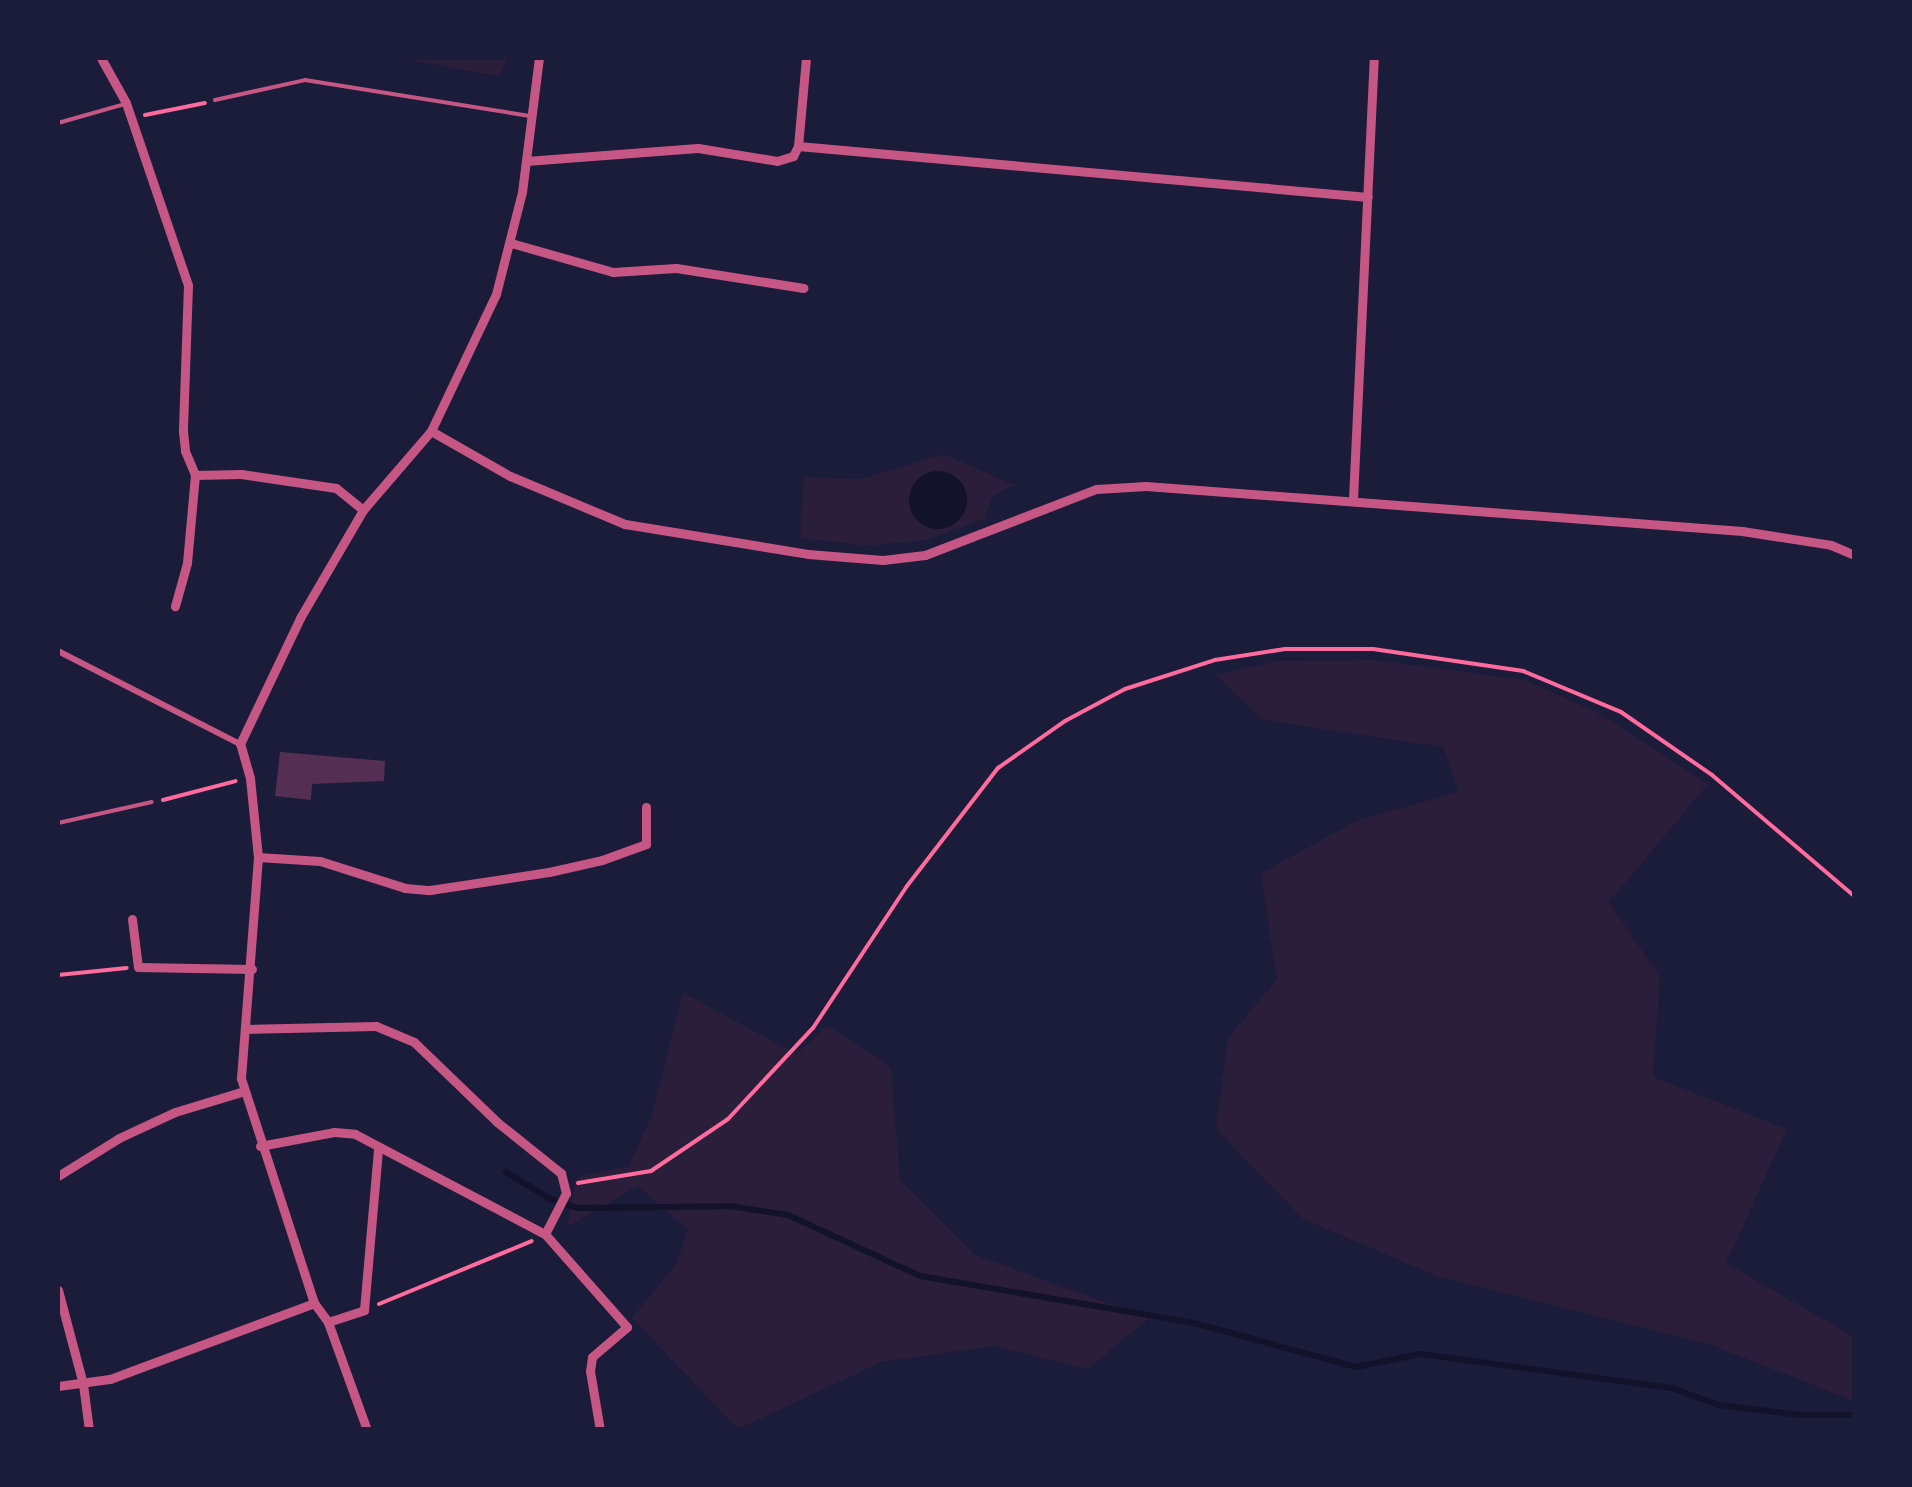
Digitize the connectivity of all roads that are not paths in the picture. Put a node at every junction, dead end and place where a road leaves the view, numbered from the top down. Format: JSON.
{"nodes":[{"id":1,"x":101,"y":58,"type":"edge"},
{"id":2,"x":539,"y":58,"type":"edge"},
{"id":3,"x":806,"y":58,"type":"edge"},
{"id":4,"x":1374,"y":58,"type":"edge"},
{"id":5,"x":215,"y":100,"type":"road end"},
{"id":6,"x":126,"y":104,"type":"junction"},
{"id":7,"x":531,"y":116,"type":"junction"},
{"id":8,"x":58,"y":123,"type":"edge"},
{"id":9,"x":798,"y":146,"type":"junction"},
{"id":10,"x":526,"y":160,"type":"junction"},
{"id":11,"x":1368,"y":196,"type":"junction"},
{"id":12,"x":511,"y":243,"type":"junction"},
{"id":13,"x":803,"y":288,"type":"dead end"},
{"id":14,"x":432,"y":432,"type":"junction"},
{"id":15,"x":195,"y":475,"type":"junction"},
{"id":16,"x":1353,"y":499,"type":"junction"},
{"id":17,"x":363,"y":510,"type":"junction"},
{"id":18,"x":1854,"y":554,"type":"edge"},
{"id":19,"x":175,"y":606,"type":"dead end"},
{"id":20,"x":58,"y":651,"type":"edge"},
{"id":21,"x":240,"y":744,"type":"junction"},
{"id":22,"x":152,"y":802,"type":"road end"},
{"id":23,"x":646,"y":807,"type":"dead end"},
{"id":24,"x":58,"y":823,"type":"edge"},
{"id":25,"x":258,"y":857,"type":"junction"},
{"id":26,"x":132,"y":919,"type":"dead end"},
{"id":27,"x":252,"y":969,"type":"junction"},
{"id":28,"x":246,"y":1029,"type":"junction"},
{"id":29,"x":244,"y":1090,"type":"junction"},
{"id":30,"x":260,"y":1146,"type":"junction"},
{"id":31,"x":378,"y":1149,"type":"junction"},
{"id":32,"x":58,"y":1176,"type":"edge"},
{"id":33,"x":545,"y":1234,"type":"junction"},
{"id":34,"x":58,"y":1290,"type":"edge"},
{"id":35,"x":314,"y":1303,"type":"junction"},
{"id":36,"x":328,"y":1322,"type":"junction"},
{"id":37,"x":83,"y":1384,"type":"junction"},
{"id":38,"x":58,"y":1386,"type":"edge"},
{"id":39,"x":89,"y":1430,"type":"edge"},
{"id":40,"x":367,"y":1430,"type":"edge"},
{"id":41,"x":600,"y":1430,"type":"edge"}],
"edges":[{"from":1,"to":6,"type":"street"},
{"from":2,"to":7,"type":"street"},
{"from":3,"to":9,"type":"street"},
{"from":4,"to":11,"type":"street"},
{"from":5,"to":7,"type":"lane"},
{"from":6,"to":8,"type":"lane"},
{"from":6,"to":15,"type":"street"},
{"from":7,"to":10,"type":"street"},
{"from":9,"to":10,"type":"street"},
{"from":9,"to":11,"type":"street"},
{"from":10,"to":12,"type":"street"},
{"from":11,"to":16,"type":"street"},
{"from":12,"to":13,"type":"street"},
{"from":12,"to":14,"type":"street"},
{"from":14,"to":16,"type":"street"},
{"from":14,"to":17,"type":"street"},
{"from":15,"to":17,"type":"street"},
{"from":15,"to":19,"type":"street"},
{"from":16,"to":18,"type":"street"},
{"from":17,"to":21,"type":"street"},
{"from":20,"to":21,"type":"street"},
{"from":21,"to":25,"type":"street"},
{"from":22,"to":24,"type":"lane"},
{"from":23,"to":25,"type":"street"},
{"from":25,"to":27,"type":"street"},
{"from":26,"to":27,"type":"street"},
{"from":27,"to":28,"type":"street"},
{"from":28,"to":29,"type":"street"},
{"from":28,"to":33,"type":"street"},
{"from":29,"to":30,"type":"street"},
{"from":29,"to":32,"type":"street"},
{"from":30,"to":31,"type":"street"},
{"from":30,"to":35,"type":"street"},
{"from":31,"to":33,"type":"street"},
{"from":31,"to":36,"type":"street"},
{"from":33,"to":41,"type":"street"},
{"from":34,"to":37,"type":"street"},
{"from":35,"to":36,"type":"street"},
{"from":35,"to":37,"type":"street"},
{"from":36,"to":40,"type":"street"},
{"from":37,"to":38,"type":"street"},
{"from":37,"to":39,"type":"street"}]}
